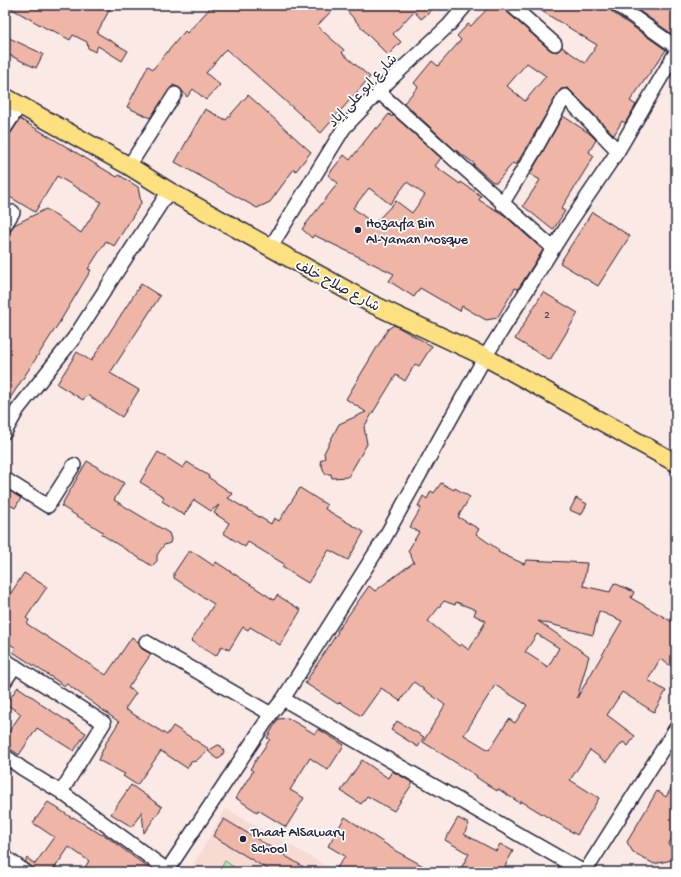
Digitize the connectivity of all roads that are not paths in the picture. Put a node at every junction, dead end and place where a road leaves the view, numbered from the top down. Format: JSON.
{"nodes":[{"id":1,"x":466,"y":5,"type":"edge"},
{"id":2,"x":511,"y":5,"type":"edge"},
{"id":3,"x":616,"y":5,"type":"edge"},
{"id":4,"x":555,"y":44,"type":"dead end"},
{"id":5,"x":676,"y":47,"type":"edge"},
{"id":6,"x":676,"y":52,"type":"edge"},
{"id":7,"x":379,"y":92,"type":"junction"},
{"id":8,"x":175,"y":94,"type":"dead end"},
{"id":9,"x":5,"y":97,"type":"edge"},
{"id":10,"x":20,"y":105,"type":"junction"},
{"id":11,"x":5,"y":128,"type":"edge"},
{"id":12,"x":618,"y":152,"type":"junction"},
{"id":13,"x":128,"y":166,"type":"junction"},
{"id":14,"x":169,"y":191,"type":"junction"},
{"id":15,"x":502,"y":204,"type":"junction"},
{"id":16,"x":13,"y":212,"type":"dead end"},
{"id":17,"x":5,"y":225,"type":"edge"},
{"id":18,"x":270,"y":248,"type":"junction"},
{"id":19,"x":553,"y":248,"type":"junction"},
{"id":20,"x":486,"y":357,"type":"junction"},
{"id":21,"x":5,"y":432,"type":"edge"},
{"id":22,"x":676,"y":463,"type":"edge"},
{"id":23,"x":74,"y":465,"type":"dead end"},
{"id":24,"x":5,"y":479,"type":"edge"},
{"id":25,"x":146,"y":642,"type":"dead end"},
{"id":26,"x":10,"y":663,"type":"edge"},
{"id":27,"x":5,"y":681,"type":"edge"},
{"id":28,"x":283,"y":700,"type":"junction"},
{"id":29,"x":270,"y":714,"type":"junction"},
{"id":30,"x":676,"y":728,"type":"edge"},
{"id":31,"x":5,"y":756,"type":"edge"},
{"id":32,"x":61,"y":792,"type":"junction"},
{"id":33,"x":5,"y":857,"type":"edge"},
{"id":34,"x":167,"y":871,"type":"edge"},
{"id":35,"x":26,"y":872,"type":"edge"},
{"id":36,"x":584,"y":872,"type":"edge"}],
"edges":[{"from":1,"to":7,"type":"street","name":"شارع ابو على إياد"},
{"from":2,"to":4,"type":"street"},
{"from":3,"to":5,"type":"street"},
{"from":6,"to":12,"type":"street"},
{"from":7,"to":15,"type":"street"},
{"from":7,"to":18,"type":"street","name":"شارع ابو على إياد"},
{"from":8,"to":13,"type":"street"},
{"from":9,"to":10,"type":"main road","name":"شارع صلاح خلف"},
{"from":10,"to":11,"type":"street"},
{"from":10,"to":13,"type":"main road","name":"شارع صلاح خلف"},
{"from":12,"to":15,"type":"street"},
{"from":12,"to":19,"type":"street"},
{"from":13,"to":14,"type":"main road","name":"شارع صلاح خلف"},
{"from":14,"to":18,"type":"main road","name":"شارع صلاح خلف"},
{"from":14,"to":21,"type":"street"},
{"from":15,"to":19,"type":"street"},
{"from":16,"to":17,"type":"street"},
{"from":18,"to":20,"type":"main road","name":"شارع صلاح خلف"},
{"from":19,"to":20,"type":"street"},
{"from":20,"to":22,"type":"main road","name":"شارع صلاح خلف"},
{"from":20,"to":28,"type":"street"},
{"from":23,"to":24,"type":"street"},
{"from":25,"to":29,"type":"street"},
{"from":26,"to":27,"type":"street"},
{"from":26,"to":32,"type":"street"},
{"from":28,"to":29,"type":"street"},
{"from":28,"to":36,"type":"street"},
{"from":29,"to":34,"type":"street"},
{"from":30,"to":36,"type":"street"},
{"from":31,"to":32,"type":"street"},
{"from":32,"to":34,"type":"street"},
{"from":33,"to":35,"type":"street"}]}
